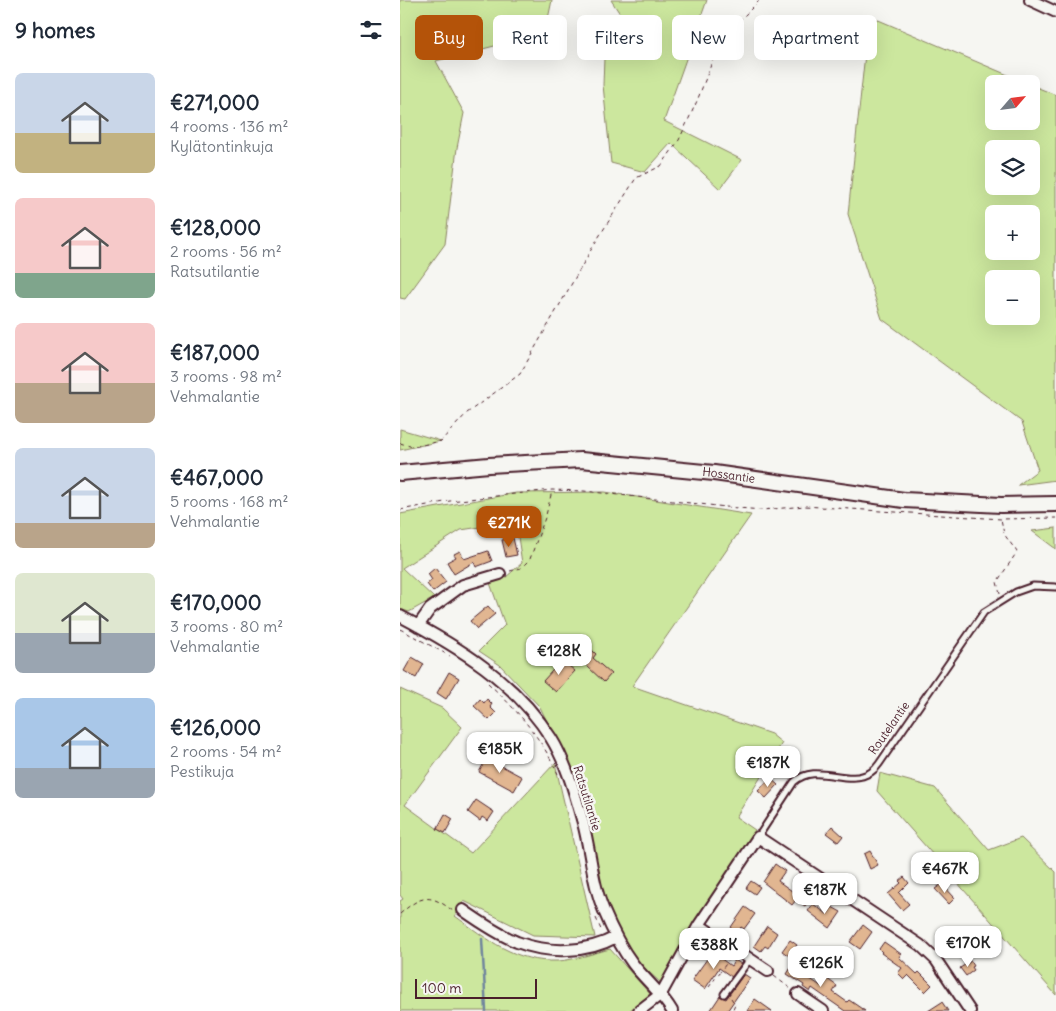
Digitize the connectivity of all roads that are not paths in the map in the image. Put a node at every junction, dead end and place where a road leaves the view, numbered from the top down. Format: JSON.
{"nodes":[{"id":1,"x":1030,"y":0,"type":"edge"},
{"id":2,"x":1056,"y":12,"type":"edge"},
{"id":3,"x":400,"y":473,"type":"edge"},
{"id":4,"x":1056,"y":504,"type":"edge"},
{"id":5,"x":500,"y":574,"type":"road end"},
{"id":6,"x":1056,"y":587,"type":"edge"},
{"id":7,"x":400,"y":616,"type":"edge"},
{"id":8,"x":418,"y":626,"type":"junction"},
{"id":9,"x":758,"y":836,"type":"junction"},
{"id":10,"x":463,"y":910,"type":"dead end"},
{"id":11,"x":699,"y":925,"type":"junction"},
{"id":12,"x":611,"y":940,"type":"junction"},
{"id":13,"x":750,"y":959,"type":"junction"},
{"id":14,"x":768,"y":971,"type":"road end"},
{"id":15,"x":661,"y":994,"type":"junction"},
{"id":16,"x":724,"y":994,"type":"road end"},
{"id":17,"x":798,"y":994,"type":"road end"},
{"id":18,"x":639,"y":1011,"type":"edge"},
{"id":19,"x":672,"y":1011,"type":"edge"},
{"id":20,"x":823,"y":1011,"type":"edge"},
{"id":21,"x":970,"y":1011,"type":"edge"}],
"edges":[{"from":1,"to":2,"type":"street"},
{"from":3,"to":4,"type":"main road","name":"Hossantie"},
{"from":5,"to":8,"type":"street"},
{"from":6,"to":9,"type":"lane","name":"Routelantie"},
{"from":7,"to":8,"type":"street","name":"Ratsutilantie"},
{"from":8,"to":12,"type":"street","name":"Ratsutilantie"},
{"from":9,"to":11,"type":"street","name":"Routelantie"},
{"from":9,"to":21,"type":"street"},
{"from":10,"to":12,"type":"street"},
{"from":11,"to":13,"type":"street"},
{"from":11,"to":15,"type":"street","name":"Routelantie"},
{"from":12,"to":15,"type":"street","name":"Ratsutilantie"},
{"from":13,"to":14,"type":"street"},
{"from":13,"to":16,"type":"lane"},
{"from":15,"to":18,"type":"street"},
{"from":15,"to":19,"type":"street","name":"Ratsutilantie"},
{"from":17,"to":20,"type":"street"}]}
